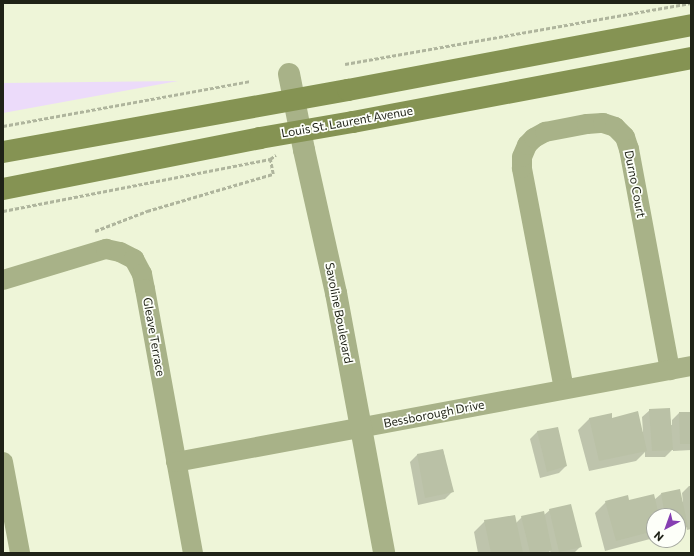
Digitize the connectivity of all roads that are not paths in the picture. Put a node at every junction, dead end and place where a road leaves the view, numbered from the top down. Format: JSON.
{"nodes":[{"id":1,"x":691,"y":25,"type":"edge"},
{"id":2,"x":691,"y":58,"type":"edge"},
{"id":3,"x":289,"y":74,"type":"dead end"},
{"id":4,"x":294,"y":100,"type":"junction"},
{"id":5,"x":300,"y":130,"type":"junction"},
{"id":6,"x":3,"y":152,"type":"edge"},
{"id":7,"x":3,"y":189,"type":"edge"},
{"id":8,"x":3,"y":280,"type":"edge"},
{"id":9,"x":691,"y":366,"type":"edge"},
{"id":10,"x":670,"y":370,"type":"junction"},
{"id":11,"x":564,"y":389,"type":"junction"},
{"id":12,"x":361,"y":428,"type":"junction"},
{"id":13,"x":3,"y":462,"type":"edge"},
{"id":14,"x":176,"y":462,"type":"junction"},
{"id":15,"x":6,"y":497,"type":"edge"},
{"id":16,"x":20,"y":553,"type":"edge"},
{"id":17,"x":193,"y":553,"type":"edge"},
{"id":18,"x":384,"y":553,"type":"edge"}],
"edges":[{"from":1,"to":4,"type":"main road"},
{"from":2,"to":5,"type":"main road","name":"Louis St. Laurent Avenue"},
{"from":3,"to":4,"type":"street","name":"Savoline Boulevard"},
{"from":4,"to":5,"type":"street","name":"Savoline Boulevard"},
{"from":4,"to":6,"type":"main road"},
{"from":5,"to":7,"type":"main road","name":"Louis St. Laurent Avenue"},
{"from":5,"to":12,"type":"street","name":"Savoline Boulevard"},
{"from":8,"to":14,"type":"street","name":"Gleave Terrace"},
{"from":9,"to":10,"type":"street","name":"Bessborough Drive"},
{"from":10,"to":11,"type":"street","name":"Bessborough Drive"},
{"from":10,"to":11,"type":"street","name":"Durno Court"},
{"from":11,"to":12,"type":"street","name":"Bessborough Drive"},
{"from":12,"to":14,"type":"street","name":"Bessborough Drive"},
{"from":12,"to":18,"type":"street","name":"Savoline Boulevard"},
{"from":13,"to":15,"type":"street"},
{"from":14,"to":17,"type":"street","name":"Gleave Terrace"},
{"from":15,"to":16,"type":"street"}]}
